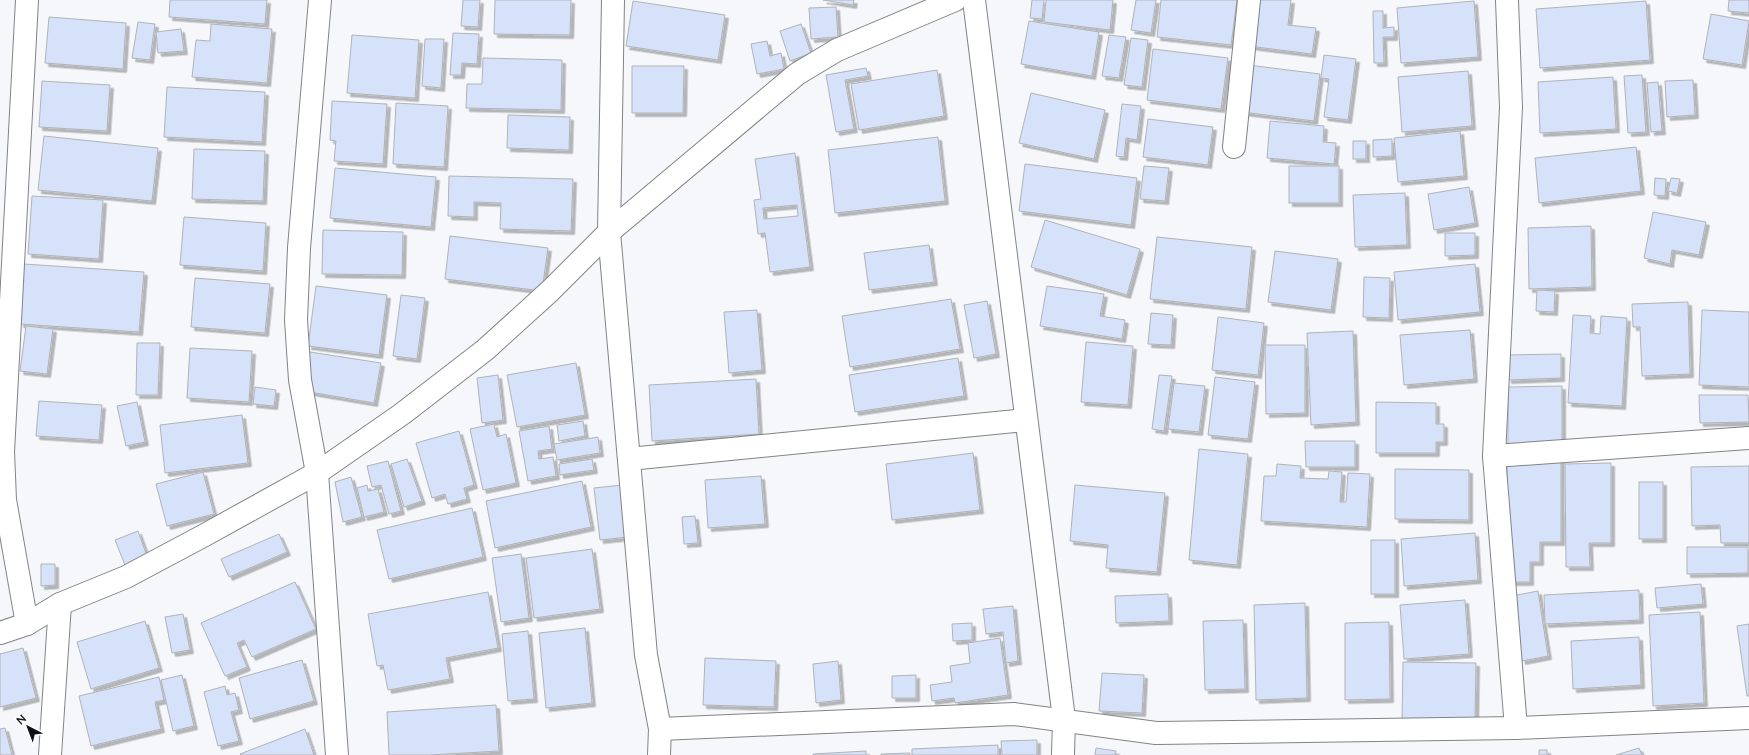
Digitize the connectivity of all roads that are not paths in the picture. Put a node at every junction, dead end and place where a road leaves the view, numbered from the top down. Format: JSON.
{"nodes":[{"id":1,"x":27,"y":0,"type":"edge"},
{"id":2,"x":320,"y":0,"type":"edge"},
{"id":3,"x":613,"y":0,"type":"edge"},
{"id":4,"x":955,"y":0,"type":"edge"},
{"id":5,"x":974,"y":0,"type":"edge"},
{"id":6,"x":1249,"y":0,"type":"edge"},
{"id":7,"x":1507,"y":0,"type":"edge"},
{"id":8,"x":1234,"y":147,"type":"dead end"},
{"id":9,"x":609,"y":232,"type":"junction"},
{"id":10,"x":1026,"y":420,"type":"junction"},
{"id":11,"x":1749,"y":438,"type":"edge"},
{"id":12,"x":1494,"y":456,"type":"junction"},
{"id":13,"x":629,"y":459,"type":"junction"},
{"id":14,"x":317,"y":473,"type":"junction"},
{"id":15,"x":60,"y":604,"type":"junction"},
{"id":16,"x":27,"y":624,"type":"junction"},
{"id":17,"x":0,"y":633,"type":"edge"},
{"id":18,"x":1749,"y":718,"type":"edge"},
{"id":19,"x":1064,"y":719,"type":"junction"},
{"id":20,"x":1516,"y":728,"type":"junction"},
{"id":21,"x":660,"y":729,"type":"junction"},
{"id":22,"x":50,"y":755,"type":"edge"},
{"id":23,"x":337,"y":755,"type":"edge"},
{"id":24,"x":659,"y":755,"type":"edge"},
{"id":25,"x":1063,"y":755,"type":"edge"}],
"edges":[{"from":1,"to":16,"type":"street"},
{"from":2,"to":14,"type":"street"},
{"from":3,"to":9,"type":"street"},
{"from":4,"to":9,"type":"street"},
{"from":5,"to":10,"type":"street"},
{"from":6,"to":8,"type":"street"},
{"from":7,"to":12,"type":"street"},
{"from":9,"to":13,"type":"street"},
{"from":9,"to":14,"type":"street"},
{"from":10,"to":13,"type":"street"},
{"from":10,"to":19,"type":"street"},
{"from":11,"to":12,"type":"street"},
{"from":12,"to":20,"type":"street"},
{"from":13,"to":21,"type":"street"},
{"from":14,"to":15,"type":"street"},
{"from":14,"to":23,"type":"street"},
{"from":15,"to":16,"type":"street"},
{"from":15,"to":22,"type":"street"},
{"from":16,"to":17,"type":"street"},
{"from":18,"to":20,"type":"street"},
{"from":19,"to":20,"type":"street"},
{"from":19,"to":21,"type":"street"},
{"from":19,"to":25,"type":"street"},
{"from":21,"to":24,"type":"street"}]}
